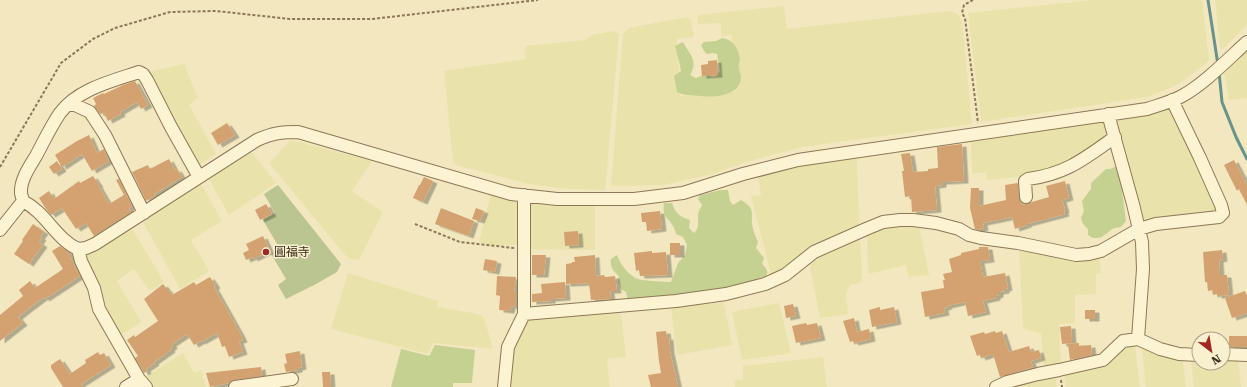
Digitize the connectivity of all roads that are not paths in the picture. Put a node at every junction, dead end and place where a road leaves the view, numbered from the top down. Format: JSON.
{"nodes":[{"id":1,"x":1247,"y":42,"type":"edge"},
{"id":2,"x":1172,"y":100,"type":"junction"},
{"id":3,"x":67,"y":105,"type":"junction"},
{"id":4,"x":1108,"y":114,"type":"junction"},
{"id":5,"x":1115,"y":137,"type":"junction"},
{"id":6,"x":199,"y":177,"type":"junction"},
{"id":7,"x":524,"y":195,"type":"junction"},
{"id":8,"x":1026,"y":197,"type":"dead end"},
{"id":9,"x":23,"y":202,"type":"junction"},
{"id":10,"x":144,"y":213,"type":"junction"},
{"id":11,"x":1139,"y":229,"type":"junction"},
{"id":12,"x":0,"y":230,"type":"edge"},
{"id":13,"x":78,"y":250,"type":"junction"},
{"id":14,"x":524,"y":314,"type":"junction"},
{"id":15,"x":1138,"y":340,"type":"junction"},
{"id":16,"x":1231,"y":354,"type":"edge"},
{"id":17,"x":1191,"y":355,"type":"edge"},
{"id":18,"x":1247,"y":355,"type":"edge"},
{"id":19,"x":292,"y":379,"type":"dead end"},
{"id":20,"x":142,"y":383,"type":"edge"},
{"id":21,"x":126,"y":387,"type":"edge"},
{"id":22,"x":235,"y":387,"type":"edge"},
{"id":23,"x":504,"y":387,"type":"edge"},
{"id":24,"x":996,"y":387,"type":"edge"}],
"edges":[{"from":1,"to":2,"type":"street"},
{"from":2,"to":4,"type":"street"},
{"from":2,"to":11,"type":"street"},
{"from":3,"to":6,"type":"street"},
{"from":3,"to":9,"type":"street"},
{"from":3,"to":10,"type":"street"},
{"from":4,"to":5,"type":"street"},
{"from":4,"to":7,"type":"street"},
{"from":5,"to":8,"type":"street"},
{"from":5,"to":11,"type":"street"},
{"from":6,"to":7,"type":"street"},
{"from":6,"to":10,"type":"street"},
{"from":7,"to":14,"type":"street"},
{"from":9,"to":12,"type":"street"},
{"from":9,"to":13,"type":"street"},
{"from":10,"to":13,"type":"street"},
{"from":11,"to":14,"type":"street"},
{"from":11,"to":15,"type":"street"},
{"from":13,"to":20,"type":"street"},
{"from":14,"to":23,"type":"street"},
{"from":15,"to":17,"type":"street"},
{"from":15,"to":24,"type":"street"},
{"from":16,"to":18,"type":"street"},
{"from":19,"to":22,"type":"street"},
{"from":20,"to":21,"type":"street"}]}
